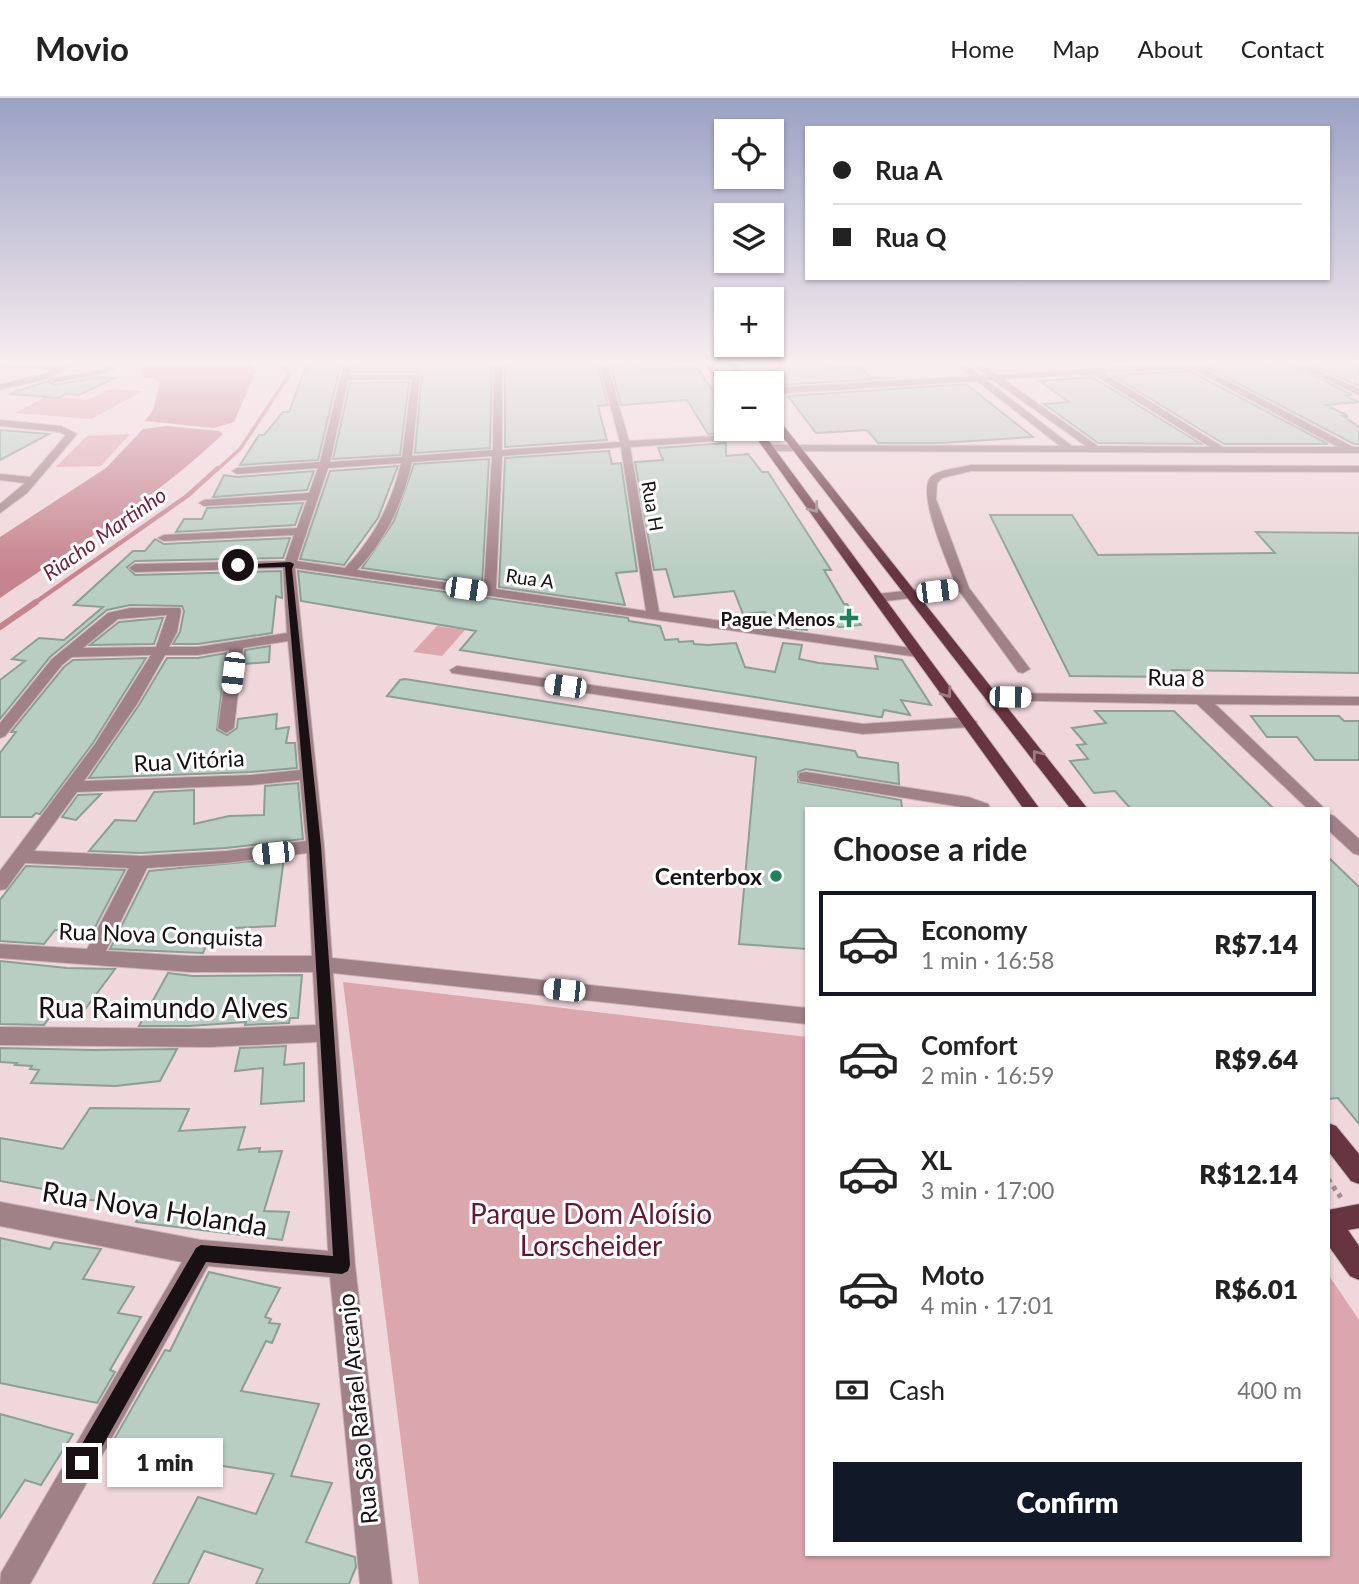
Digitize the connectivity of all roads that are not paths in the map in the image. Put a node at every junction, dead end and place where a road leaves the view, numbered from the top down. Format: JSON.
{"nodes":[{"id":1,"x":68,"y":432,"type":"edge"},
{"id":2,"x":332,"y":432,"type":"edge"},
{"id":3,"x":408,"y":432,"type":"edge"},
{"id":4,"x":496,"y":432,"type":"edge"},
{"id":5,"x":622,"y":432,"type":"edge"},
{"id":6,"x":785,"y":432,"type":"edge"},
{"id":7,"x":1048,"y":432,"type":"edge"},
{"id":8,"x":1073,"y":432,"type":"edge"},
{"id":9,"x":1194,"y":432,"type":"edge"},
{"id":10,"x":1317,"y":432,"type":"edge"},
{"id":11,"x":714,"y":436,"type":"edge"},
{"id":12,"x":764,"y":441,"type":"edge"},
{"id":13,"x":625,"y":444,"type":"junction"},
{"id":14,"x":1069,"y":449,"type":"junction"},
{"id":15,"x":1096,"y":449,"type":"junction"},
{"id":16,"x":1222,"y":450,"type":"junction"},
{"id":17,"x":771,"y":451,"type":"junction"},
{"id":18,"x":799,"y":451,"type":"junction"},
{"id":19,"x":1357,"y":454,"type":"edge"},
{"id":20,"x":496,"y":455,"type":"junction"},
{"id":21,"x":1080,"y":457,"type":"junction"},
{"id":22,"x":1108,"y":457,"type":"junction"},
{"id":23,"x":406,"y":461,"type":"junction"},
{"id":24,"x":324,"y":466,"type":"junction"},
{"id":25,"x":1359,"y":469,"type":"edge"},
{"id":26,"x":237,"y":471,"type":"dead end"},
{"id":27,"x":0,"y":478,"type":"edge"},
{"id":28,"x":30,"y":480,"type":"junction"},
{"id":29,"x":315,"y":496,"type":"junction"},
{"id":30,"x":204,"y":503,"type":"dead end"},
{"id":31,"x":0,"y":510,"type":"edge"},
{"id":32,"x":302,"y":531,"type":"junction"},
{"id":33,"x":164,"y":538,"type":"dead end"},
{"id":34,"x":290,"y":564,"type":"junction"},
{"id":35,"x":135,"y":568,"type":"dead end"},
{"id":36,"x":348,"y":572,"type":"junction"},
{"id":37,"x":963,"y":588,"type":"junction"},
{"id":38,"x":490,"y":592,"type":"junction"},
{"id":39,"x":911,"y":594,"type":"junction"},
{"id":40,"x":878,"y":598,"type":"junction"},
{"id":41,"x":653,"y":615,"type":"junction"},
{"id":42,"x":295,"y":636,"type":"junction"},
{"id":43,"x":236,"y":646,"type":"junction"},
{"id":44,"x":163,"y":650,"type":"junction"},
{"id":45,"x":67,"y":653,"type":"junction"},
{"id":46,"x":918,"y":653,"type":"junction"},
{"id":47,"x":1023,"y":669,"type":"dead end"},
{"id":48,"x":457,"y":670,"type":"dead end"},
{"id":49,"x":992,"y":697,"type":"junction"},
{"id":50,"x":1202,"y":700,"type":"junction"},
{"id":51,"x":1359,"y":701,"type":"edge"},
{"id":52,"x":969,"y":722,"type":"junction"},
{"id":53,"x":226,"y":728,"type":"dead end"},
{"id":54,"x":0,"y":733,"type":"edge"},
{"id":55,"x":308,"y":774,"type":"junction"},
{"id":56,"x":806,"y":777,"type":"dead end"},
{"id":57,"x":72,"y":787,"type":"junction"},
{"id":58,"x":980,"y":807,"type":"edge"},
{"id":59,"x":1030,"y":807,"type":"edge"},
{"id":60,"x":1078,"y":807,"type":"edge"},
{"id":61,"x":1315,"y":807,"type":"edge"},
{"id":62,"x":1334,"y":826,"type":"edge"},
{"id":63,"x":1359,"y":832,"type":"edge"},
{"id":64,"x":315,"y":846,"type":"junction"},
{"id":65,"x":1359,"y":849,"type":"edge"},
{"id":66,"x":20,"y":857,"type":"junction"},
{"id":67,"x":141,"y":862,"type":"junction"},
{"id":68,"x":0,"y":884,"type":"edge"},
{"id":69,"x":0,"y":951,"type":"edge"},
{"id":70,"x":92,"y":959,"type":"junction"},
{"id":71,"x":321,"y":964,"type":"junction"},
{"id":72,"x":805,"y":1016,"type":"edge"},
{"id":73,"x":326,"y":1033,"type":"junction"},
{"id":74,"x":0,"y":1036,"type":"edge"},
{"id":75,"x":1330,"y":1136,"type":"edge"},
{"id":76,"x":1359,"y":1173,"type":"edge"},
{"id":77,"x":0,"y":1214,"type":"edge"},
{"id":78,"x":1359,"y":1216,"type":"edge"},
{"id":79,"x":1330,"y":1223,"type":"edge"},
{"id":80,"x":1330,"y":1226,"type":"edge"},
{"id":81,"x":201,"y":1253,"type":"junction"},
{"id":82,"x":342,"y":1265,"type":"junction"},
{"id":83,"x":1359,"y":1267,"type":"edge"},
{"id":84,"x":12,"y":1584,"type":"edge"},
{"id":85,"x":376,"y":1584,"type":"edge"}],
"edges":[{"from":1,"to":28,"type":"street"},
{"from":2,"to":24,"type":"street","name":"Rua São Rafael Arcanjo"},
{"from":3,"to":23,"type":"street"},
{"from":4,"to":20,"type":"street"},
{"from":5,"to":13,"type":"street","name":"Rua H"},
{"from":6,"to":18,"type":"main road"},
{"from":7,"to":14,"type":"street"},
{"from":8,"to":15,"type":"street"},
{"from":9,"to":16,"type":"street"},
{"from":10,"to":19,"type":"street"},
{"from":11,"to":13,"type":"street"},
{"from":12,"to":17,"type":"main road"},
{"from":13,"to":20,"type":"street"},
{"from":13,"to":41,"type":"street","name":"Rua H"},
{"from":14,"to":15,"type":"street"},
{"from":14,"to":18,"type":"street"},
{"from":14,"to":21,"type":"street"},
{"from":15,"to":16,"type":"street"},
{"from":15,"to":22,"type":"street"},
{"from":16,"to":19,"type":"street"},
{"from":17,"to":18,"type":"street"},
{"from":17,"to":40,"type":"main road","one_way":true},
{"from":18,"to":21,"type":"street"},
{"from":18,"to":39,"type":"main road"},
{"from":19,"to":22,"type":"street"},
{"from":20,"to":23,"type":"street"},
{"from":20,"to":38,"type":"street"},
{"from":21,"to":22,"type":"street"},
{"from":23,"to":24,"type":"street"},
{"from":23,"to":36,"type":"street"},
{"from":24,"to":26,"type":"street"},
{"from":24,"to":29,"type":"street","name":"Rua São Rafael Arcanjo"},
{"from":25,"to":37,"type":"street"},
{"from":27,"to":28,"type":"street"},
{"from":28,"to":31,"type":"street"},
{"from":29,"to":30,"type":"street"},
{"from":29,"to":32,"type":"street","name":"Rua São Rafael Arcanjo"},
{"from":32,"to":33,"type":"street"},
{"from":32,"to":34,"type":"street","name":"Rua São Rafael Arcanjo"},
{"from":34,"to":35,"type":"street","name":"Rua A"},
{"from":34,"to":36,"type":"street","name":"Rua A"},
{"from":34,"to":42,"type":"street","name":"Rua São Rafael Arcanjo"},
{"from":36,"to":38,"type":"street","name":"Rua A"},
{"from":37,"to":39,"type":"street"},
{"from":37,"to":47,"type":"street"},
{"from":38,"to":41,"type":"street","name":"Rua A"},
{"from":39,"to":40,"type":"street"},
{"from":39,"to":49,"type":"main road"},
{"from":40,"to":46,"type":"main road"},
{"from":41,"to":46,"type":"street","name":"Rua A"},
{"from":42,"to":43,"type":"street"},
{"from":42,"to":55,"type":"street","name":"Rua São Rafael Arcanjo"},
{"from":43,"to":44,"type":"street"},
{"from":43,"to":53,"type":"street"},
{"from":44,"to":45,"type":"street"},
{"from":44,"to":45,"type":"street"},
{"from":44,"to":57,"type":"street"},
{"from":45,"to":54,"type":"street"},
{"from":46,"to":52,"type":"main road","one_way":true},
{"from":48,"to":52,"type":"street"},
{"from":49,"to":50,"type":"street","name":"Rua 8"},
{"from":60,"to":49,"type":"main road","one_way":true},
{"from":50,"to":51,"type":"street","name":"Rua 8"},
{"from":50,"to":61,"type":"street"},
{"from":52,"to":59,"type":"main road"},
{"from":55,"to":57,"type":"street","name":"Rua Vitória"},
{"from":55,"to":64,"type":"street","name":"Rua São Rafael Arcanjo"},
{"from":56,"to":58,"type":"street"},
{"from":57,"to":66,"type":"street"},
{"from":62,"to":63,"type":"street"},
{"from":62,"to":65,"type":"street"},
{"from":64,"to":67,"type":"street"},
{"from":64,"to":71,"type":"street","name":"Rua São Rafael Arcanjo"},
{"from":66,"to":67,"type":"street"},
{"from":66,"to":68,"type":"street"},
{"from":67,"to":70,"type":"street"},
{"from":69,"to":70,"type":"street","name":"Rua Nova Conquista"},
{"from":70,"to":71,"type":"street","name":"Rua Nova Conquista"},
{"from":71,"to":72,"type":"street","name":"Rua Nova Conquista"},
{"from":71,"to":73,"type":"street","name":"Rua São Rafael Arcanjo"},
{"from":73,"to":74,"type":"street","name":"Rua Raimundo Alves"},
{"from":73,"to":82,"type":"street","name":"Rua São Rafael Arcanjo"},
{"from":75,"to":76,"type":"main road"},
{"from":77,"to":81,"type":"street","name":"Rua Nova Holanda"},
{"from":78,"to":79,"type":"main road"},
{"from":80,"to":83,"type":"main road"},
{"from":81,"to":82,"type":"street","name":"Rua Nova Holanda"},
{"from":81,"to":84,"type":"street"},
{"from":82,"to":85,"type":"street","name":"Rua São Rafael Arcanjo"}]}
